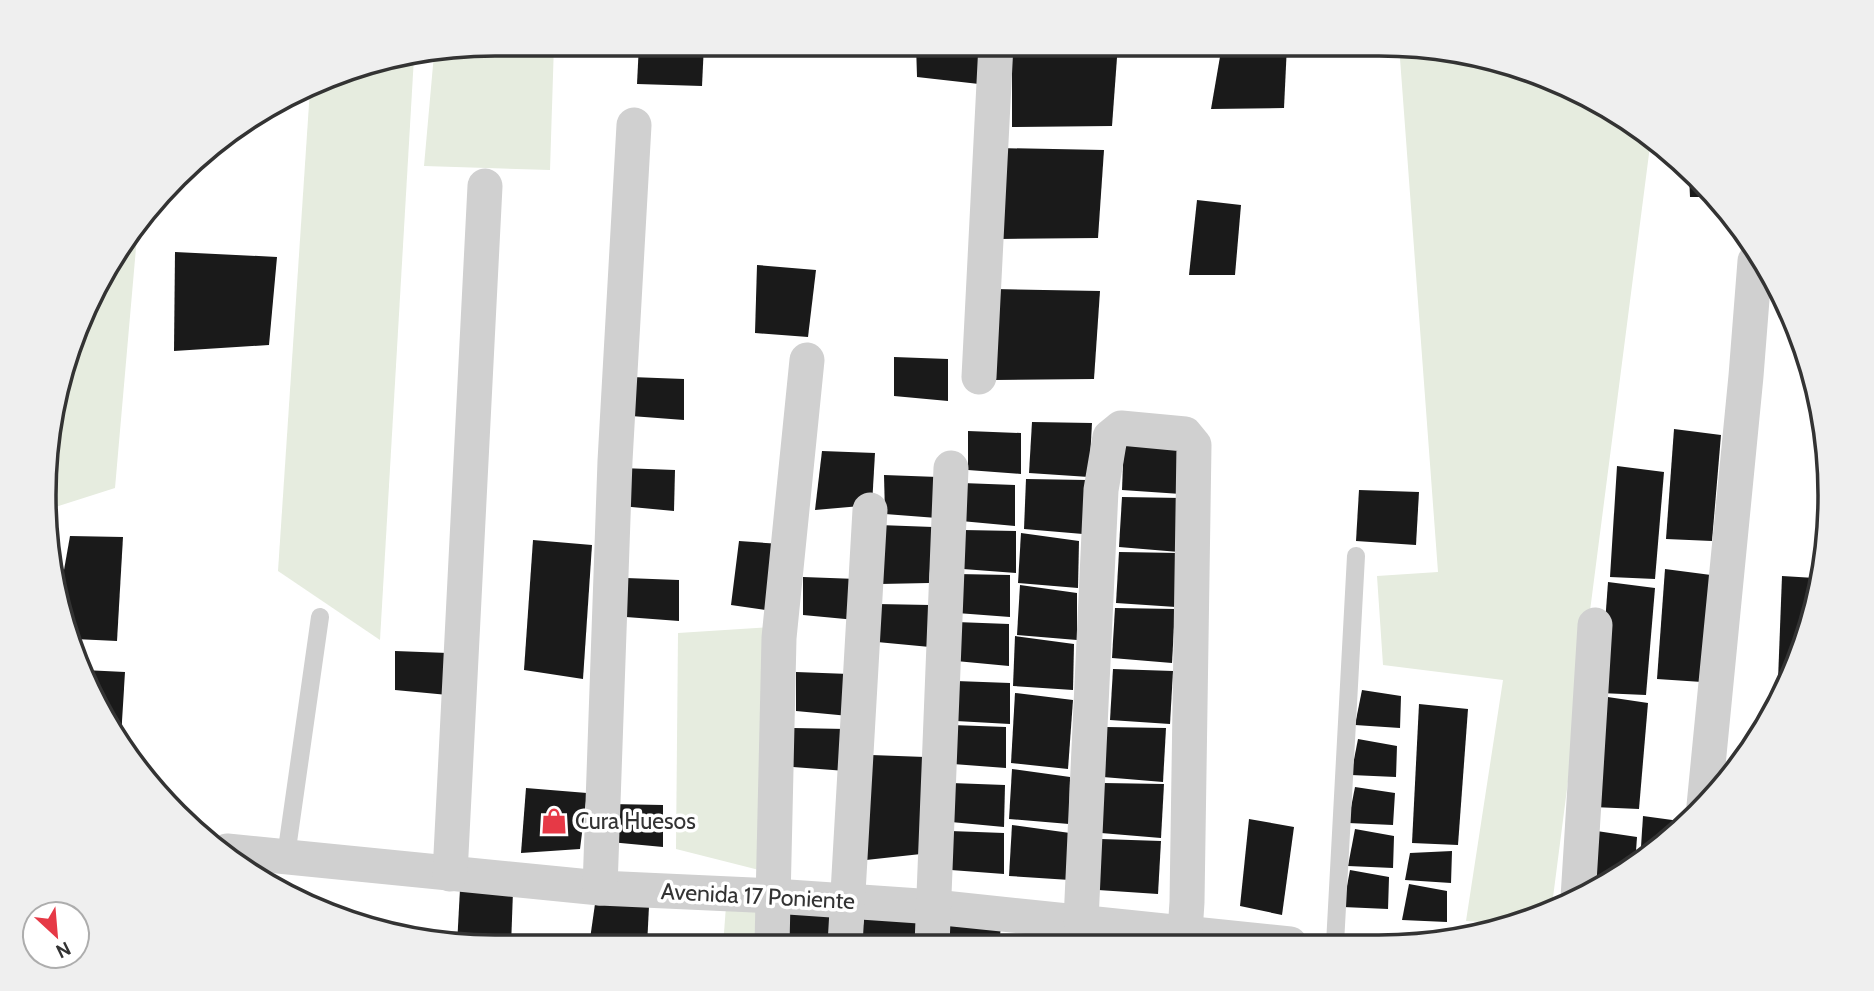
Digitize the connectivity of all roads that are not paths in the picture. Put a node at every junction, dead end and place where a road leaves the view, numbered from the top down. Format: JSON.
{"nodes":[{"id":1,"x":995,"y":56,"type":"edge"},
{"id":2,"x":634,"y":125,"type":"dead end"},
{"id":3,"x":485,"y":186,"type":"dead end"},
{"id":4,"x":1754,"y":268,"type":"edge"},
{"id":5,"x":807,"y":360,"type":"dead end"},
{"id":6,"x":979,"y":377,"type":"dead end"},
{"id":7,"x":951,"y":468,"type":"dead end"},
{"id":8,"x":870,"y":510,"type":"dead end"},
{"id":9,"x":1356,"y":556,"type":"dead end"},
{"id":10,"x":320,"y":617,"type":"dead end"},
{"id":11,"x":1595,"y":625,"type":"dead end"},
{"id":12,"x":1706,"y":788,"type":"edge"},
{"id":13,"x":239,"y":852,"type":"edge"},
{"id":14,"x":286,"y":856,"type":"junction"},
{"id":15,"x":450,"y":874,"type":"junction"},
{"id":16,"x":1579,"y":887,"type":"edge"},
{"id":17,"x":600,"y":888,"type":"junction"},
{"id":18,"x":774,"y":896,"type":"junction"},
{"id":19,"x":847,"y":901,"type":"junction"},
{"id":20,"x":934,"y":907,"type":"junction"},
{"id":21,"x":1081,"y":921,"type":"junction"},
{"id":22,"x":1185,"y":932,"type":"junction"},
{"id":23,"x":772,"y":935,"type":"edge"},
{"id":24,"x":845,"y":935,"type":"edge"},
{"id":25,"x":933,"y":935,"type":"edge"},
{"id":26,"x":1211,"y":935,"type":"edge"},
{"id":27,"x":1335,"y":935,"type":"edge"}],
"edges":[{"from":1,"to":6,"type":"street"},
{"from":2,"to":17,"type":"street"},
{"from":3,"to":15,"type":"street"},
{"from":4,"to":12,"type":"street"},
{"from":5,"to":18,"type":"street"},
{"from":7,"to":20,"type":"street"},
{"from":8,"to":19,"type":"street"},
{"from":9,"to":27,"type":"lane"},
{"from":10,"to":14,"type":"lane"},
{"from":11,"to":16,"type":"street"},
{"from":13,"to":14,"type":"street","name":"Avenida 17 Poniente"},
{"from":14,"to":15,"type":"street","name":"Avenida 17 Poniente"},
{"from":15,"to":17,"type":"street","name":"Avenida 17 Poniente"},
{"from":17,"to":18,"type":"street","name":"Avenida 17 Poniente"},
{"from":18,"to":19,"type":"street","name":"Avenida 17 Poniente"},
{"from":18,"to":23,"type":"street"},
{"from":19,"to":20,"type":"street","name":"Avenida 17 Poniente"},
{"from":19,"to":24,"type":"street"},
{"from":20,"to":21,"type":"street","name":"Avenida 17 Poniente"},
{"from":20,"to":25,"type":"street"},
{"from":21,"to":22,"type":"street","name":"Avenida 17 Poniente"},
{"from":21,"to":22,"type":"street"},
{"from":22,"to":26,"type":"street","name":"Avenida 17 Poniente"}]}
